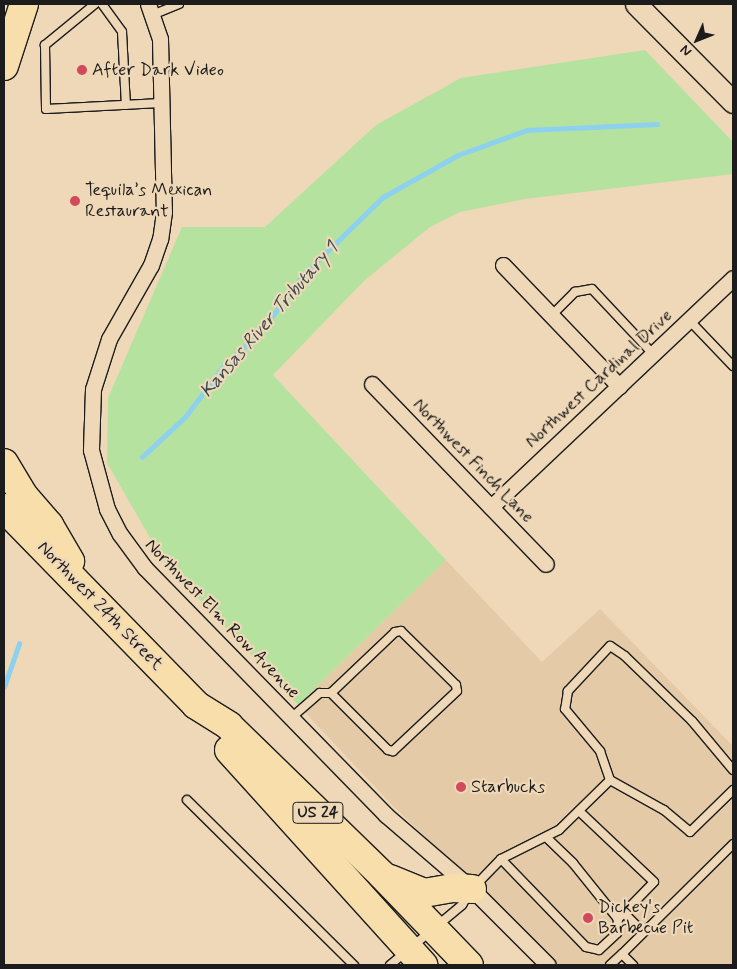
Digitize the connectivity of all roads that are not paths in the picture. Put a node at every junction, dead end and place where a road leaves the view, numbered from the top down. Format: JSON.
{"nodes":[{"id":1,"x":24,"y":4,"type":"edge"},
{"id":2,"x":95,"y":4,"type":"edge"},
{"id":3,"x":102,"y":4,"type":"edge"},
{"id":4,"x":179,"y":4,"type":"edge"},
{"id":5,"x":644,"y":6,"type":"edge"},
{"id":6,"x":150,"y":9,"type":"edge"},
{"id":7,"x":4,"y":66,"type":"edge"},
{"id":8,"x":733,"y":102,"type":"edge"},
{"id":9,"x":161,"y":103,"type":"junction"},
{"id":10,"x":126,"y":105,"type":"junction"},
{"id":11,"x":503,"y":264,"type":"dead end"},
{"id":12,"x":733,"y":278,"type":"edge"},
{"id":13,"x":552,"y":316,"type":"junction"},
{"id":14,"x":689,"y":320,"type":"junction"},
{"id":15,"x":653,"y":354,"type":"junction"},
{"id":16,"x":733,"y":366,"type":"edge"},
{"id":17,"x":372,"y":384,"type":"dead end"},
{"id":18,"x":619,"y":386,"type":"junction"},
{"id":19,"x":4,"y":463,"type":"edge"},
{"id":20,"x":491,"y":507,"type":"junction"},
{"id":21,"x":4,"y":508,"type":"edge"},
{"id":22,"x":4,"y":528,"type":"edge"},
{"id":23,"x":546,"y":564,"type":"dead end"},
{"id":24,"x":63,"y":568,"type":"junction"},
{"id":25,"x":89,"y":595,"type":"junction"},
{"id":26,"x":332,"y":694,"type":"junction"},
{"id":27,"x":196,"y":705,"type":"junction"},
{"id":28,"x":291,"y":718,"type":"junction"},
{"id":29,"x":733,"y":770,"type":"edge"},
{"id":30,"x":610,"y":780,"type":"junction"},
{"id":31,"x":733,"y":790,"type":"edge"},
{"id":32,"x":187,"y":800,"type":"dead end"},
{"id":33,"x":579,"y":811,"type":"junction"},
{"id":34,"x":546,"y":837,"type":"junction"},
{"id":35,"x":733,"y":844,"type":"edge"},
{"id":36,"x":501,"y":859,"type":"junction"},
{"id":37,"x":382,"y":875,"type":"junction"},
{"id":38,"x":472,"y":889,"type":"junction"},
{"id":39,"x":621,"y":916,"type":"junction"},
{"id":40,"x":432,"y":929,"type":"junction"},
{"id":41,"x":643,"y":932,"type":"junction"},
{"id":42,"x":622,"y":954,"type":"junction"},
{"id":43,"x":407,"y":960,"type":"edge"},
{"id":44,"x":354,"y":965,"type":"edge"},
{"id":45,"x":469,"y":965,"type":"edge"},
{"id":46,"x":548,"y":965,"type":"edge"},
{"id":47,"x":610,"y":965,"type":"edge"},
{"id":48,"x":633,"y":965,"type":"edge"}],
"edges":[{"from":1,"to":7,"type":"highway"},
{"from":2,"to":10,"type":"lane"},
{"from":3,"to":10,"type":"lane"},
{"from":4,"to":6,"type":"lane"},
{"from":5,"to":8,"type":"street"},
{"from":6,"to":9,"type":"street","name":"Northwest Elm Row Avenue"},
{"from":9,"to":10,"type":"lane"},
{"from":9,"to":28,"type":"street","name":"Northwest Elm Row Avenue"},
{"from":11,"to":13,"type":"street"},
{"from":12,"to":14,"type":"street","name":"Northwest Cardinal Drive"},
{"from":13,"to":15,"type":"lane"},
{"from":13,"to":18,"type":"street"},
{"from":14,"to":15,"type":"street","name":"Northwest Cardinal Drive"},
{"from":14,"to":16,"type":"lane"},
{"from":15,"to":18,"type":"street","name":"Northwest Cardinal Drive"},
{"from":17,"to":20,"type":"street","name":"Northwest Finch Lane"},
{"from":18,"to":20,"type":"street","name":"Northwest Cardinal Drive"},
{"from":19,"to":25,"type":"highway"},
{"from":20,"to":23,"type":"street","name":"Northwest Finch Lane"},
{"from":21,"to":24,"type":"highway","name":"Northwest 24th Street","number":"US 24"},
{"from":22,"to":24,"type":"highway"},
{"from":24,"to":25,"type":"highway","name":"Northwest 24th Street","number":"US 24"},
{"from":25,"to":27,"type":"highway","name":"Northwest 24th Street","number":"US 24"},
{"from":26,"to":26,"type":"lane"},
{"from":26,"to":28,"type":"lane"},
{"from":27,"to":37,"type":"highway","name":"Northwest 24th Street","number":"US 24"},
{"from":27,"to":43,"type":"highway","name":"Northwest 24th Street","number":"US 24"},
{"from":28,"to":38,"type":"street","name":"Northwest Elm Row Avenue"},
{"from":29,"to":30,"type":"lane"},
{"from":30,"to":31,"type":"lane"},
{"from":30,"to":33,"type":"lane"},
{"from":32,"to":44,"type":"lane"},
{"from":33,"to":34,"type":"lane"},
{"from":33,"to":39,"type":"lane"},
{"from":34,"to":36,"type":"lane"},
{"from":34,"to":39,"type":"lane"},
{"from":35,"to":41,"type":"lane"},
{"from":36,"to":38,"type":"lane"},
{"from":36,"to":39,"type":"lane"},
{"from":37,"to":38,"type":"highway"},
{"from":37,"to":40,"type":"highway","name":"Northwest 24th Street","number":"US 24"},
{"from":38,"to":40,"type":"lane"},
{"from":38,"to":46,"type":"street","name":"Northwest Elm Row Avenue"},
{"from":39,"to":41,"type":"lane"},
{"from":40,"to":43,"type":"lane"},
{"from":40,"to":45,"type":"highway","name":"Northwest 24th Street","number":"US 24"},
{"from":41,"to":42,"type":"lane"},
{"from":42,"to":47,"type":"lane"},
{"from":42,"to":48,"type":"lane"}]}
